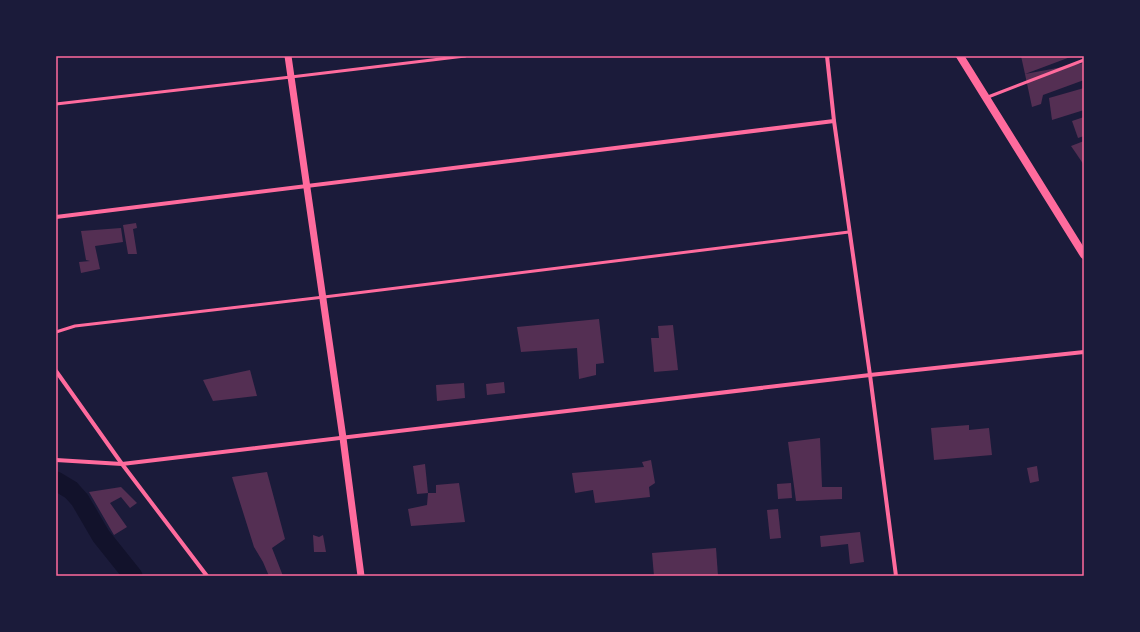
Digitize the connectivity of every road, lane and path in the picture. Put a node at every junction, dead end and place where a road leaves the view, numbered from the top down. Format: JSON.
{"nodes":[{"id":1,"x":288,"y":56,"type":"edge"},
{"id":2,"x":465,"y":56,"type":"edge"},
{"id":3,"x":827,"y":56,"type":"edge"},
{"id":4,"x":960,"y":56,"type":"edge"},
{"id":5,"x":1084,"y":60,"type":"edge"},
{"id":6,"x":291,"y":78,"type":"junction"},
{"id":7,"x":986,"y":98,"type":"junction"},
{"id":8,"x":56,"y":104,"type":"edge"},
{"id":9,"x":834,"y":121,"type":"junction"},
{"id":10,"x":307,"y":186,"type":"junction"},
{"id":11,"x":56,"y":217,"type":"edge"},
{"id":12,"x":849,"y":232,"type":"junction"},
{"id":13,"x":1084,"y":255,"type":"edge"},
{"id":14,"x":324,"y":297,"type":"junction"},
{"id":15,"x":56,"y":332,"type":"edge"},
{"id":16,"x":1084,"y":352,"type":"edge"},
{"id":17,"x":56,"y":371,"type":"edge"},
{"id":18,"x":870,"y":375,"type":"junction"},
{"id":19,"x":343,"y":438,"type":"junction"},
{"id":20,"x":56,"y":460,"type":"edge"},
{"id":21,"x":122,"y":464,"type":"junction"},
{"id":22,"x":207,"y":576,"type":"edge"},
{"id":23,"x":361,"y":576,"type":"edge"},
{"id":24,"x":896,"y":576,"type":"edge"}],
"edges":[{"from":1,"to":6,"type":"street"},
{"from":2,"to":6,"type":"lane"},
{"from":3,"to":9,"type":"street"},
{"from":4,"to":7,"type":"main road"},
{"from":5,"to":7,"type":"lane"},
{"from":6,"to":8,"type":"lane"},
{"from":6,"to":10,"type":"street"},
{"from":7,"to":13,"type":"main road"},
{"from":9,"to":10,"type":"street"},
{"from":9,"to":12,"type":"street"},
{"from":10,"to":11,"type":"street"},
{"from":10,"to":14,"type":"street"},
{"from":12,"to":14,"type":"lane"},
{"from":12,"to":18,"type":"street"},
{"from":14,"to":15,"type":"lane"},
{"from":14,"to":19,"type":"street"},
{"from":16,"to":18,"type":"street"},
{"from":17,"to":21,"type":"street"},
{"from":18,"to":19,"type":"street"},
{"from":18,"to":24,"type":"street"},
{"from":19,"to":21,"type":"street"},
{"from":19,"to":23,"type":"street"},
{"from":20,"to":21,"type":"street"},
{"from":21,"to":22,"type":"street"}]}
